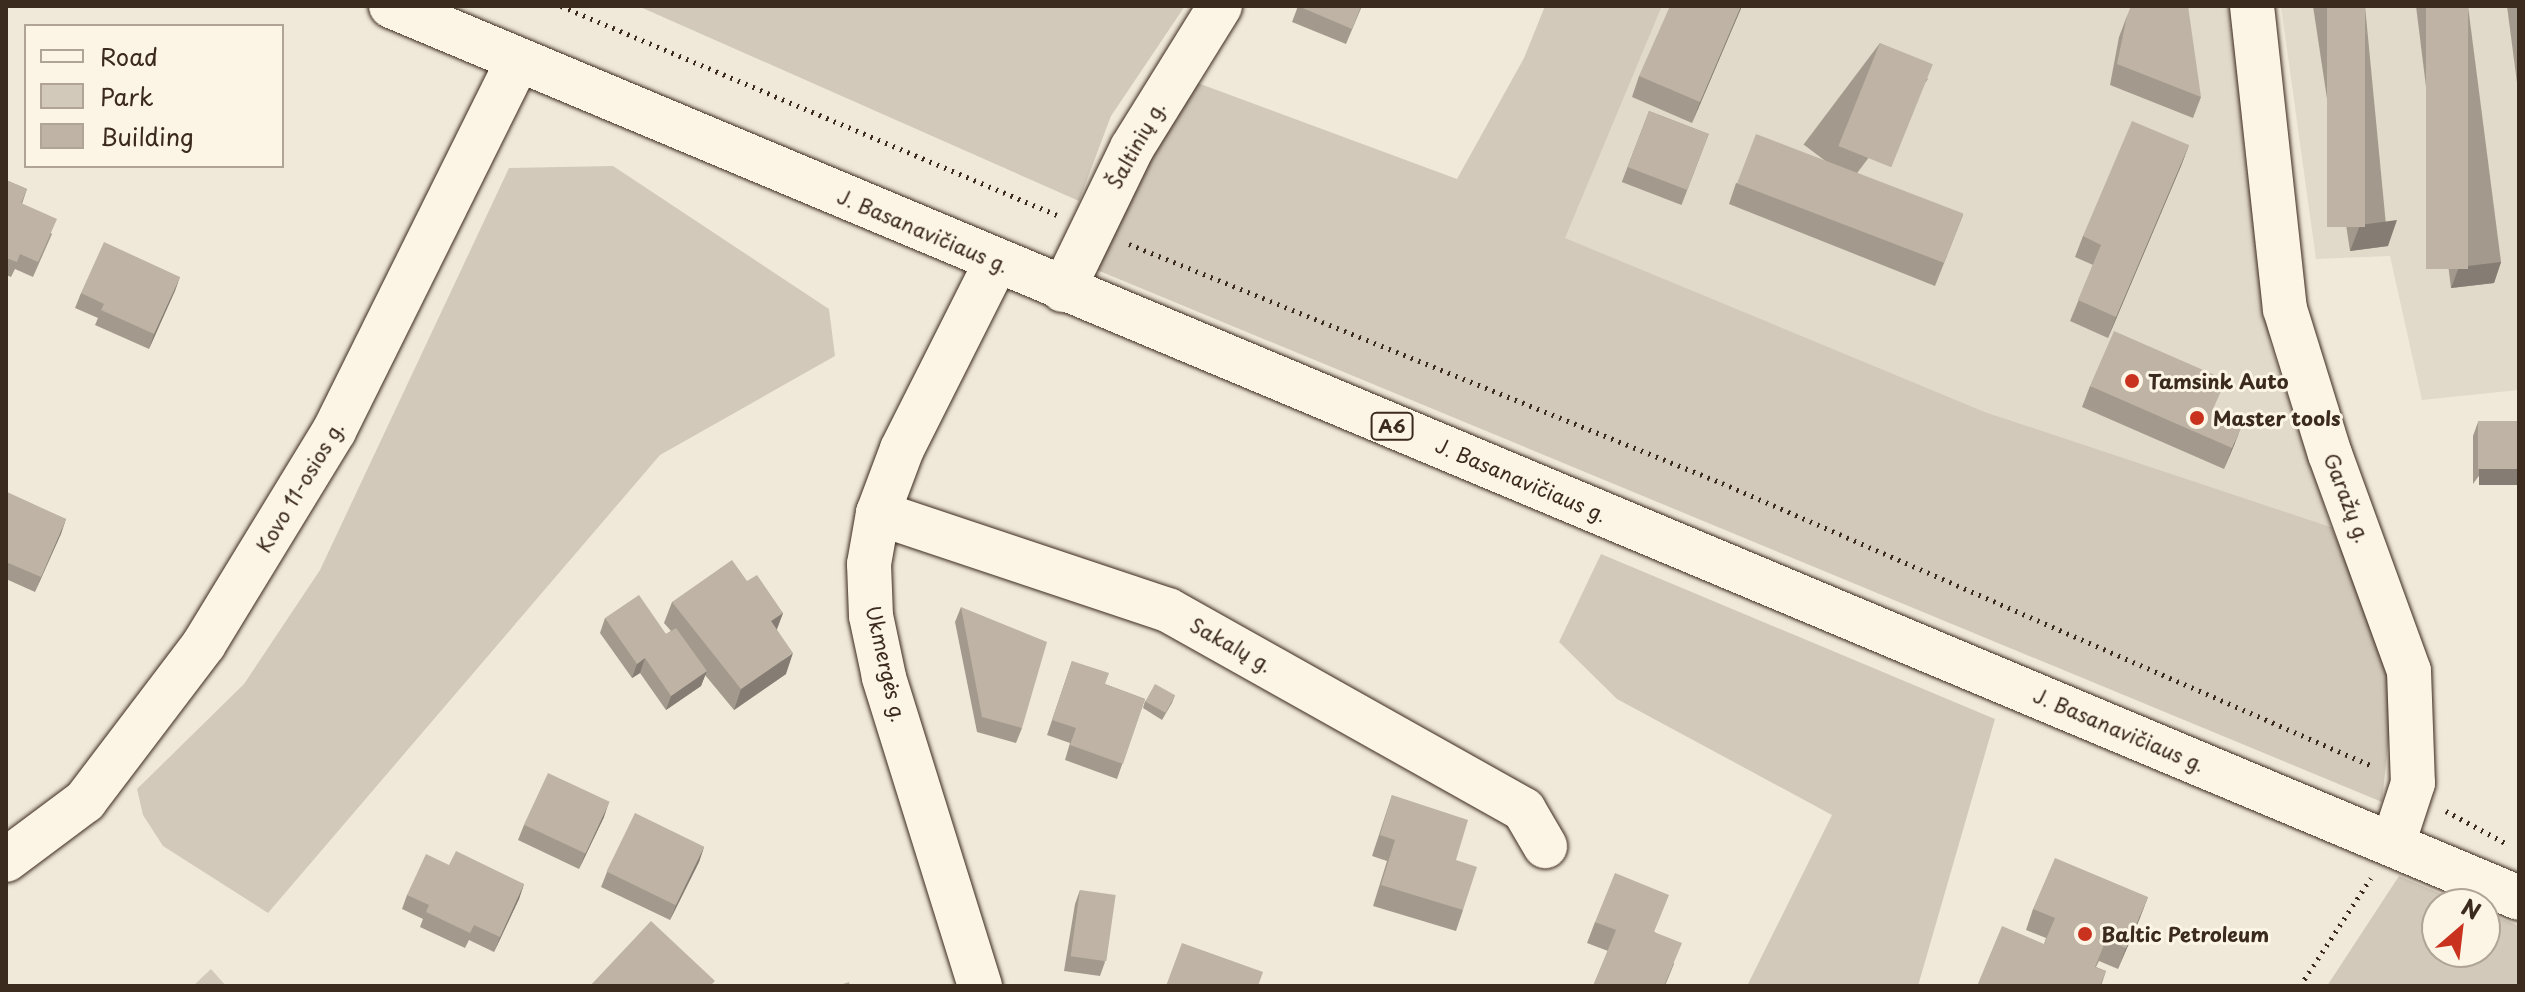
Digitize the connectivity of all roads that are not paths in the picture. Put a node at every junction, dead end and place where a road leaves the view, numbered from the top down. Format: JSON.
{"nodes":[{"id":1,"x":391,"y":6,"type":"edge"},
{"id":2,"x":1220,"y":6,"type":"edge"},
{"id":3,"x":2252,"y":6,"type":"edge"},
{"id":4,"x":518,"y":60,"type":"junction"},
{"id":5,"x":996,"y":262,"type":"junction"},
{"id":6,"x":1063,"y":290,"type":"junction"},
{"id":7,"x":878,"y":513,"type":"junction"},
{"id":8,"x":2393,"y":844,"type":"junction"},
{"id":9,"x":1545,"y":846,"type":"dead end"},
{"id":10,"x":6,"y":860,"type":"edge"},
{"id":11,"x":2519,"y":898,"type":"edge"},
{"id":12,"x":980,"y":986,"type":"edge"}],
"edges":[{"from":1,"to":4,"type":"main road","name":"J. Basanavičiaus g.","number":"A6"},
{"from":2,"to":6,"type":"main road","name":"Šaltinių g."},
{"from":3,"to":8,"type":"main road","name":"Garažų g."},
{"from":4,"to":5,"type":"main road","name":"J. Basanavičiaus g.","number":"A6"},
{"from":4,"to":10,"type":"main road","name":"Kovo 11-osios g."},
{"from":5,"to":6,"type":"main road","name":"J. Basanavičiaus g.","number":"A6"},
{"from":5,"to":7,"type":"main road","name":"Ukmergės g."},
{"from":6,"to":8,"type":"main road","name":"J. Basanavičiaus g.","number":"A6"},
{"from":7,"to":9,"type":"main road","name":"Sakalų g."},
{"from":7,"to":12,"type":"main road","name":"Ukmergės g."},
{"from":8,"to":11,"type":"main road","name":"J. Basanavičiaus g.","number":"A6"}]}
